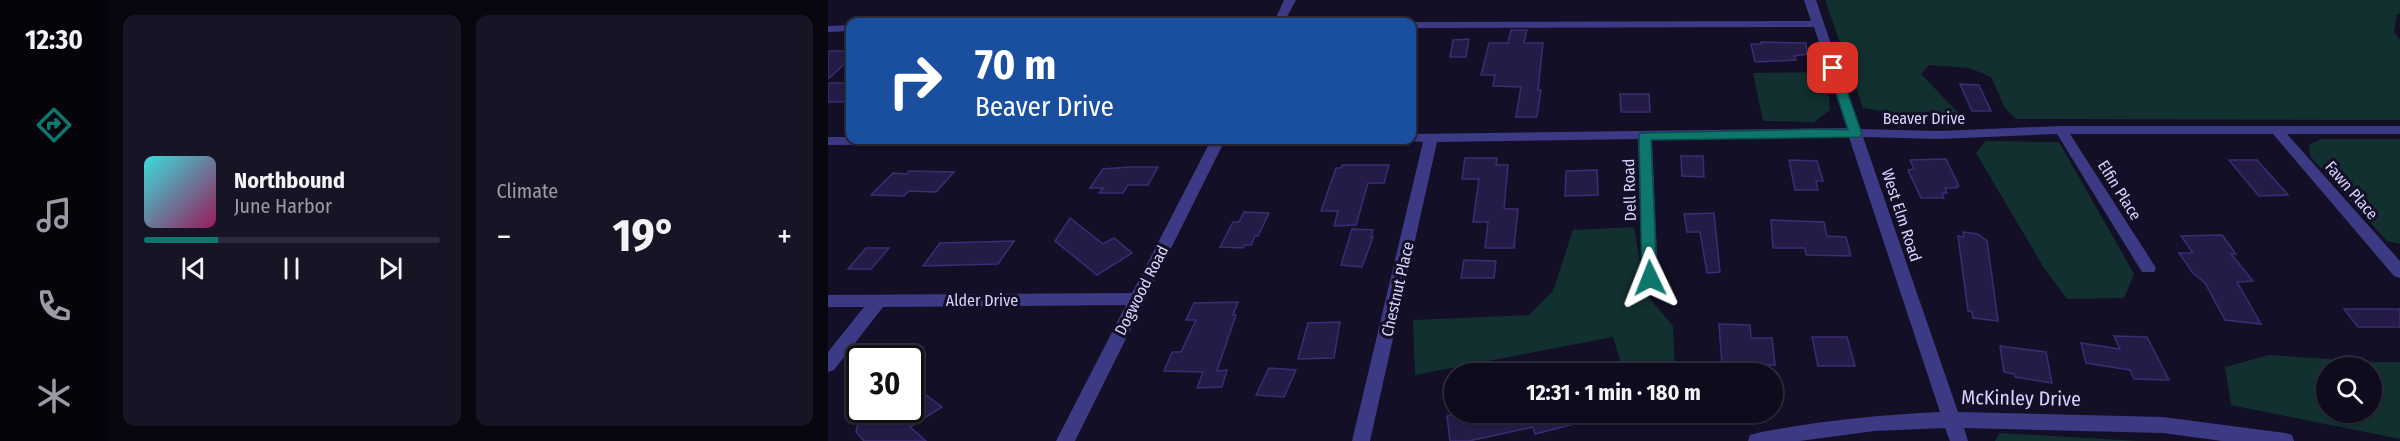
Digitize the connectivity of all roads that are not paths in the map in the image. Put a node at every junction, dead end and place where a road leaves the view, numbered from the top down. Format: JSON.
{"nodes":[{"id":1,"x":1290,"y":0,"type":"edge"},
{"id":2,"x":1810,"y":0,"type":"edge"},
{"id":3,"x":1281,"y":18,"type":"edge"},
{"id":4,"x":1818,"y":24,"type":"junction"},
{"id":5,"x":1416,"y":25,"type":"edge"},
{"id":6,"x":828,"y":28,"type":"edge"},
{"id":7,"x":846,"y":28,"type":"edge"},
{"id":8,"x":2061,"y":130,"type":"junction"},
{"id":9,"x":2400,"y":130,"type":"edge"},
{"id":10,"x":2278,"y":132,"type":"junction"},
{"id":11,"x":1856,"y":134,"type":"junction"},
{"id":12,"x":1645,"y":136,"type":"junction"},
{"id":13,"x":1416,"y":138,"type":"edge"},
{"id":14,"x":1431,"y":138,"type":"junction"},
{"id":15,"x":828,"y":141,"type":"edge"},
{"id":16,"x":846,"y":141,"type":"edge"},
{"id":17,"x":1216,"y":144,"type":"edge"},
{"id":18,"x":2148,"y":268,"type":"dead end"},
{"id":19,"x":2400,"y":272,"type":"edge"},
{"id":20,"x":1650,"y":278,"type":"dead end"},
{"id":21,"x":1137,"y":299,"type":"junction"},
{"id":22,"x":828,"y":301,"type":"edge"},
{"id":23,"x":878,"y":301,"type":"junction"},
{"id":24,"x":828,"y":365,"type":"edge"},
{"id":25,"x":1951,"y":420,"type":"junction"},
{"id":26,"x":1065,"y":441,"type":"edge"},
{"id":27,"x":1361,"y":441,"type":"edge"},
{"id":28,"x":1756,"y":441,"type":"edge"},
{"id":29,"x":1959,"y":441,"type":"edge"},
{"id":30,"x":2285,"y":441,"type":"edge"}],
"edges":[{"from":1,"to":3,"type":"street"},
{"from":2,"to":4,"type":"street","name":"West Elm Road"},
{"from":4,"to":5,"type":"street"},
{"from":4,"to":11,"type":"street","name":"West Elm Road"},
{"from":6,"to":7,"type":"street"},
{"from":8,"to":10,"type":"street","name":"Beaver Drive"},
{"from":8,"to":11,"type":"street","name":"Beaver Drive"},
{"from":8,"to":18,"type":"street","name":"Elfin Place"},
{"from":9,"to":10,"type":"street","name":"Beaver Drive"},
{"from":10,"to":19,"type":"street","name":"Fawn Place"},
{"from":11,"to":12,"type":"street","name":"Beaver Drive"},
{"from":11,"to":25,"type":"street","name":"West Elm Road"},
{"from":12,"to":14,"type":"street","name":"Beaver Drive"},
{"from":12,"to":20,"type":"street","name":"Dell Road"},
{"from":13,"to":14,"type":"street","name":"Beaver Drive"},
{"from":14,"to":27,"type":"street","name":"Chestnut Place"},
{"from":15,"to":16,"type":"street"},
{"from":17,"to":21,"type":"street","name":"Dogwood Road"},
{"from":21,"to":23,"type":"street","name":"Alder Drive"},
{"from":21,"to":26,"type":"street","name":"Dogwood Road"},
{"from":22,"to":23,"type":"street","name":"Alder Drive"},
{"from":23,"to":24,"type":"street"},
{"from":25,"to":28,"type":"street","name":"McKinley Drive"},
{"from":25,"to":29,"type":"street","name":"West Elm Road"},
{"from":25,"to":30,"type":"street","name":"McKinley Drive"}]}
